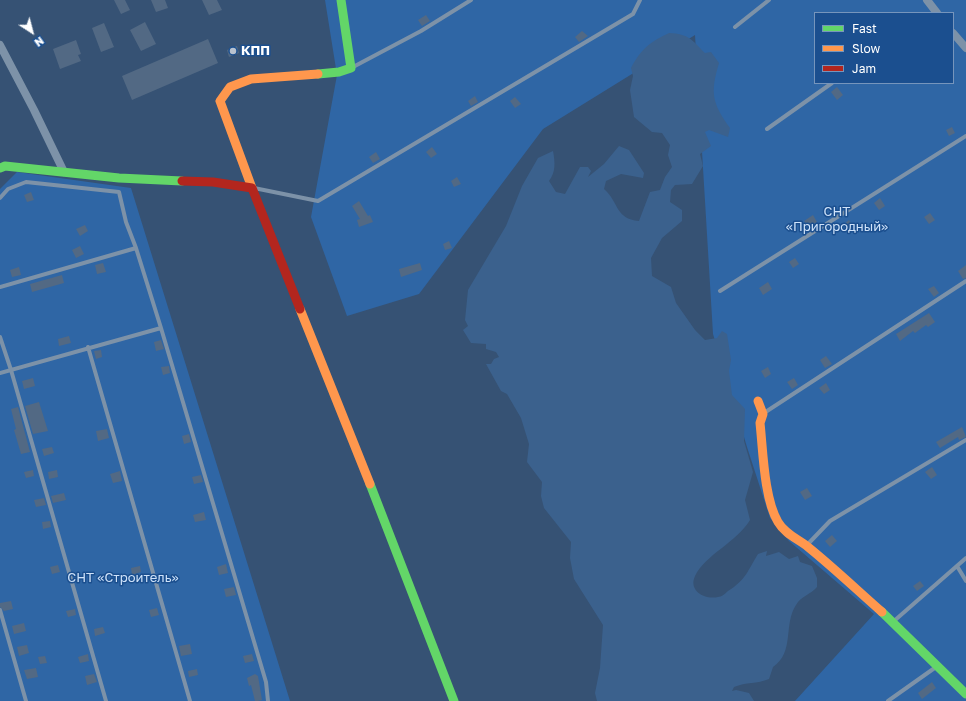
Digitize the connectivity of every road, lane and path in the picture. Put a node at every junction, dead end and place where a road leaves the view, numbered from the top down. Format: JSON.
{"nodes":[{"id":1,"x":341,"y":0,"type":"edge"},
{"id":2,"x":471,"y":0,"type":"edge"},
{"id":3,"x":640,"y":0,"type":"edge"},
{"id":4,"x":769,"y":0,"type":"edge"},
{"id":5,"x":927,"y":0,"type":"edge"},
{"id":6,"x":933,"y":12,"type":"edge"},
{"id":7,"x":735,"y":26,"type":"dead end"},
{"id":8,"x":954,"y":34,"type":"edge"},
{"id":9,"x":0,"y":45,"type":"edge"},
{"id":10,"x":966,"y":48,"type":"edge"},
{"id":11,"x":351,"y":68,"type":"junction"},
{"id":12,"x":831,"y":84,"type":"edge"},
{"id":13,"x":767,"y":129,"type":"dead end"},
{"id":14,"x":966,"y":136,"type":"edge"},
{"id":15,"x":0,"y":168,"type":"edge"},
{"id":16,"x":64,"y":172,"type":"junction"},
{"id":17,"x":252,"y":188,"type":"junction"},
{"id":18,"x":0,"y":198,"type":"edge"},
{"id":19,"x":136,"y":248,"type":"junction"},
{"id":20,"x":966,"y":281,"type":"edge"},
{"id":21,"x":0,"y":287,"type":"edge"},
{"id":22,"x":720,"y":291,"type":"dead end"},
{"id":23,"x":161,"y":328,"type":"junction"},
{"id":24,"x":0,"y":337,"type":"edge"},
{"id":25,"x":88,"y":347,"type":"junction"},
{"id":26,"x":11,"y":370,"type":"junction"},
{"id":27,"x":0,"y":372,"type":"edge"},
{"id":28,"x":758,"y":401,"type":"dead end"},
{"id":29,"x":763,"y":414,"type":"junction"},
{"id":30,"x":966,"y":440,"type":"edge"},
{"id":31,"x":806,"y":546,"type":"junction"},
{"id":32,"x":966,"y":558,"type":"edge"},
{"id":33,"x":957,"y":566,"type":"junction"},
{"id":34,"x":966,"y":581,"type":"edge"},
{"id":35,"x":0,"y":610,"type":"edge"},
{"id":36,"x":893,"y":622,"type":"junction"},
{"id":37,"x":938,"y":666,"type":"junction"},
{"id":38,"x":966,"y":694,"type":"edge"},
{"id":39,"x":26,"y":701,"type":"edge"},
{"id":40,"x":106,"y":701,"type":"edge"},
{"id":41,"x":190,"y":701,"type":"edge"},
{"id":42,"x":268,"y":701,"type":"edge"},
{"id":43,"x":454,"y":701,"type":"edge"},
{"id":44,"x":888,"y":701,"type":"edge"}],
"edges":[{"from":1,"to":11,"type":"street"},
{"from":2,"to":11,"type":"lane"},
{"from":3,"to":17,"type":"lane"},
{"from":4,"to":7,"type":"lane"},
{"from":5,"to":6,"type":"street"},
{"from":8,"to":10,"type":"street"},
{"from":9,"to":16,"type":"street"},
{"from":11,"to":17,"type":"street"},
{"from":12,"to":13,"type":"lane"},
{"from":14,"to":22,"type":"lane"},
{"from":15,"to":16,"type":"street"},
{"from":16,"to":17,"type":"street"},
{"from":17,"to":43,"type":"street"},
{"from":18,"to":19,"type":"lane"},
{"from":19,"to":21,"type":"lane"},
{"from":19,"to":23,"type":"lane"},
{"from":20,"to":29,"type":"lane"},
{"from":23,"to":25,"type":"lane"},
{"from":23,"to":42,"type":"lane"},
{"from":24,"to":26,"type":"lane"},
{"from":25,"to":26,"type":"lane"},
{"from":25,"to":41,"type":"lane"},
{"from":26,"to":27,"type":"lane"},
{"from":26,"to":40,"type":"lane"},
{"from":28,"to":29,"type":"street"},
{"from":29,"to":31,"type":"street"},
{"from":30,"to":31,"type":"lane"},
{"from":31,"to":36,"type":"street"},
{"from":32,"to":33,"type":"lane"},
{"from":33,"to":34,"type":"lane"},
{"from":33,"to":36,"type":"lane"},
{"from":35,"to":39,"type":"lane"},
{"from":36,"to":37,"type":"street"},
{"from":37,"to":38,"type":"street"},
{"from":37,"to":44,"type":"lane"}]}
